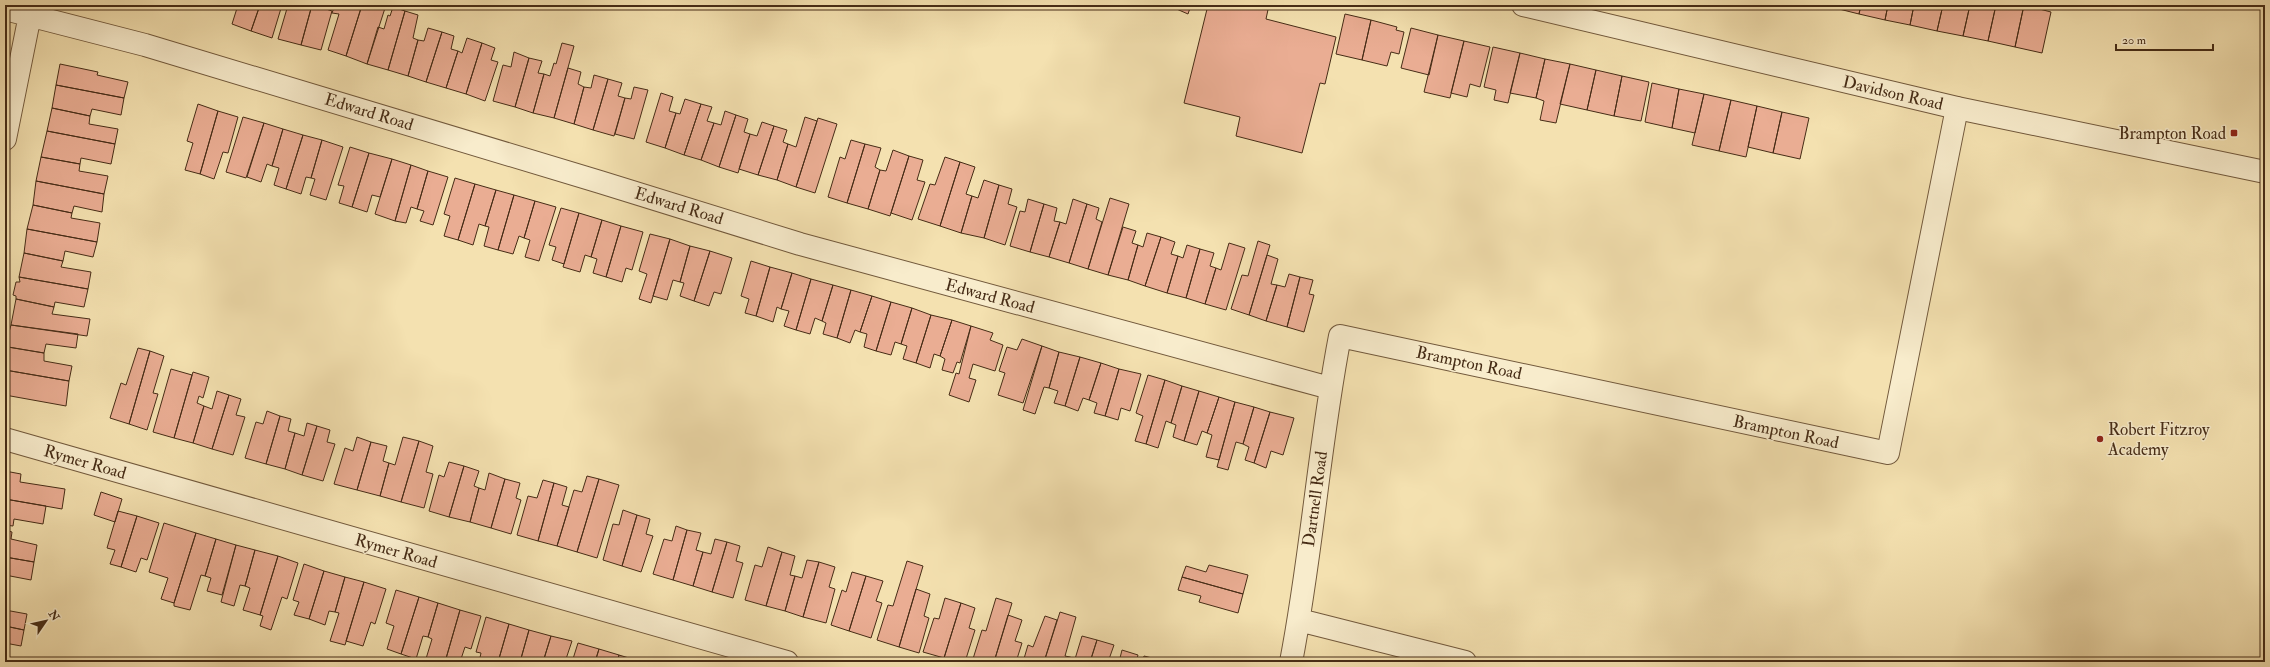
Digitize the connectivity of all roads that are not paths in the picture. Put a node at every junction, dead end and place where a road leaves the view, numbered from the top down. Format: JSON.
{"nodes":[{"id":1,"x":1523,"y":5,"type":"edge"},
{"id":2,"x":5,"y":9,"type":"edge"},
{"id":3,"x":31,"y":10,"type":"edge"},
{"id":4,"x":1957,"y":108,"type":"junction"},
{"id":5,"x":5,"y":139,"type":"edge"},
{"id":6,"x":2265,"y":172,"type":"edge"},
{"id":7,"x":1340,"y":336,"type":"joint"},
{"id":8,"x":1330,"y":388,"type":"junction"},
{"id":9,"x":5,"y":439,"type":"edge"},
{"id":10,"x":1299,"y":620,"type":"junction"},
{"id":11,"x":787,"y":662,"type":"edge"},
{"id":12,"x":1291,"y":662,"type":"edge"},
{"id":13,"x":1465,"y":662,"type":"edge"}],
"edges":[{"from":1,"to":4,"type":"street","name":"Davidson Road"},
{"from":2,"to":3,"type":"street","name":"Edward Road"},
{"from":3,"to":5,"type":"street"},
{"from":3,"to":8,"type":"street","name":"Edward Road"},
{"from":4,"to":6,"type":"street","name":"Davidson Road"},
{"from":4,"to":7,"type":"street","name":"Brampton Road"},
{"from":7,"to":8,"type":"street","name":"Dartnell Road"},
{"from":8,"to":10,"type":"street","name":"Dartnell Road"},
{"from":9,"to":11,"type":"street","name":"Rymer Road"},
{"from":10,"to":12,"type":"street","name":"Dartnell Road"},
{"from":10,"to":13,"type":"street"}]}
